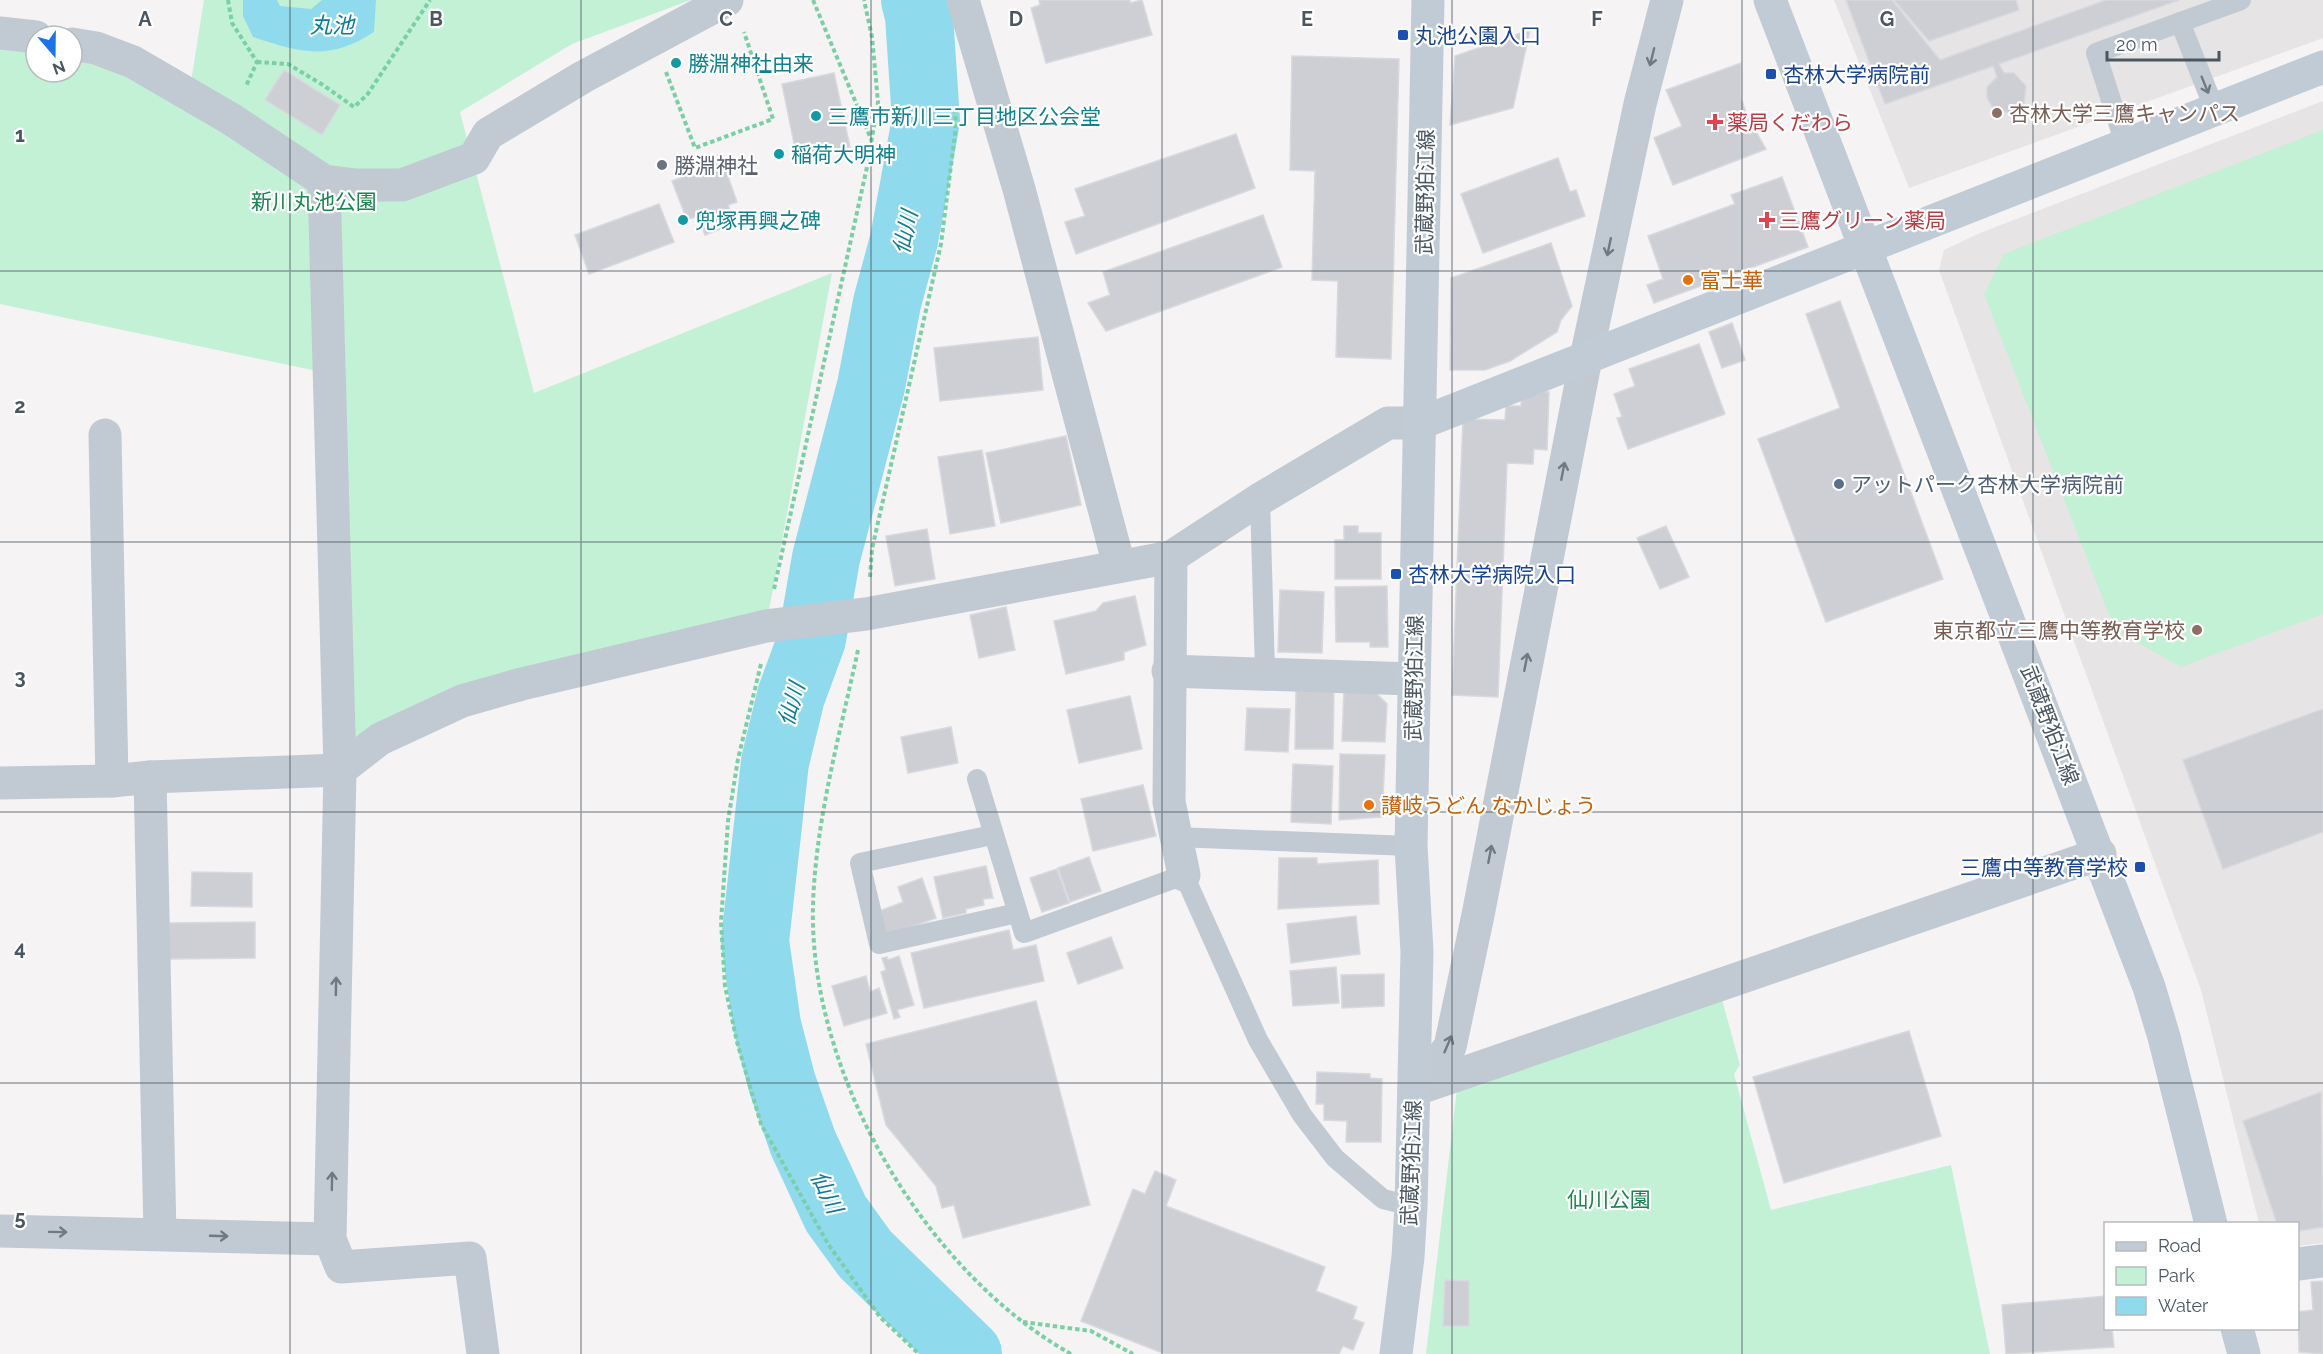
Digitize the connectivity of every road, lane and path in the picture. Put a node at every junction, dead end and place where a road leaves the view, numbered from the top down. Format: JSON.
{"nodes":[{"id":1,"x":228,"y":0,"type":"edge"},
{"id":2,"x":430,"y":0,"type":"edge"},
{"id":3,"x":813,"y":0,"type":"edge"},
{"id":4,"x":864,"y":0,"type":"edge"},
{"id":5,"x":963,"y":0,"type":"edge"},
{"id":6,"x":1428,"y":0,"type":"edge"},
{"id":7,"x":1666,"y":0,"type":"edge"},
{"id":8,"x":1770,"y":0,"type":"edge"},
{"id":9,"x":2241,"y":0,"type":"edge"},
{"id":10,"x":734,"y":11,"type":"edge"},
{"id":11,"x":2180,"y":22,"type":"junction"},
{"id":12,"x":0,"y":33,"type":"edge"},
{"id":13,"x":24,"y":36,"type":"edge"},
{"id":14,"x":653,"y":41,"type":"junction"},
{"id":15,"x":84,"y":46,"type":"edge"},
{"id":16,"x":256,"y":62,"type":"junction"},
{"id":17,"x":2323,"y":67,"type":"edge"},
{"id":18,"x":956,"y":102,"type":"dead end"},
{"id":19,"x":2214,"y":108,"type":"junction"},
{"id":20,"x":231,"y":119,"type":"junction"},
{"id":21,"x":872,"y":140,"type":"junction"},
{"id":22,"x":2125,"y":144,"type":"junction"},
{"id":23,"x":324,"y":181,"type":"junction"},
{"id":24,"x":1867,"y":248,"type":"junction"},
{"id":25,"x":1586,"y":358,"type":"junction"},
{"id":26,"x":1421,"y":423,"type":"junction"},
{"id":27,"x":105,"y":435,"type":"dead end"},
{"id":28,"x":1260,"y":499,"type":"junction"},
{"id":29,"x":1171,"y":557,"type":"junction"},
{"id":30,"x":1119,"y":565,"type":"junction"},
{"id":31,"x":866,"y":614,"type":"junction"},
{"id":32,"x":766,"y":627,"type":"junction"},
{"id":33,"x":1168,"y":671,"type":"junction"},
{"id":34,"x":1265,"y":672,"type":"junction"},
{"id":35,"x":1413,"y":679,"type":"junction"},
{"id":36,"x":340,"y":770,"type":"junction"},
{"id":37,"x":150,"y":777,"type":"junction"},
{"id":38,"x":977,"y":779,"type":"dead end"},
{"id":39,"x":112,"y":781,"type":"junction"},
{"id":40,"x":0,"y":783,"type":"edge"},
{"id":41,"x":992,"y":835,"type":"junction"},
{"id":42,"x":1175,"y":837,"type":"junction"},
{"id":43,"x":1411,"y":846,"type":"junction"},
{"id":44,"x":2100,"y":854,"type":"junction"},
{"id":45,"x":1184,"y":875,"type":"junction"},
{"id":46,"x":1017,"y":913,"type":"junction"},
{"id":47,"x":1414,"y":1090,"type":"junction"},
{"id":48,"x":1411,"y":1206,"type":"junction"},
{"id":49,"x":2210,"y":1222,"type":"edge"},
{"id":50,"x":0,"y":1231,"type":"edge"},
{"id":51,"x":160,"y":1234,"type":"junction"},
{"id":52,"x":330,"y":1239,"type":"junction"},
{"id":53,"x":2323,"y":1261,"type":"edge"},
{"id":54,"x":2299,"y":1264,"type":"edge"},
{"id":55,"x":1021,"y":1322,"type":"junction"},
{"id":56,"x":2237,"y":1330,"type":"edge"},
{"id":57,"x":483,"y":1354,"type":"edge"},
{"id":58,"x":919,"y":1354,"type":"edge"},
{"id":59,"x":1071,"y":1354,"type":"edge"},
{"id":60,"x":1132,"y":1354,"type":"edge"},
{"id":61,"x":1396,"y":1354,"type":"edge"},
{"id":62,"x":2244,"y":1354,"type":"edge"}],
"edges":[{"from":1,"to":16,"type":"path"},
{"from":2,"to":16,"type":"path"},
{"from":3,"to":21,"type":"path"},
{"from":4,"to":21,"type":"path"},
{"from":5,"to":30,"type":"street"},
{"from":6,"to":26,"type":"main road","name":"武蔵野狛江線"},
{"from":7,"to":25,"type":"street","one_way":true},
{"from":8,"to":24,"type":"main road","name":"武蔵野狛江線"},
{"from":9,"to":11,"type":"lane"},
{"from":10,"to":14,"type":"street"},
{"from":10,"to":14,"type":"path"},
{"from":11,"to":19,"type":"lane","one_way":true},
{"from":11,"to":22,"type":"lane"},
{"from":12,"to":13,"type":"street"},
{"from":14,"to":23,"type":"street"},
{"from":15,"to":20,"type":"street"},
{"from":16,"to":20,"type":"path"},
{"from":17,"to":19,"type":"main road"},
{"from":18,"to":31,"type":"path"},
{"from":19,"to":22,"type":"main road"},
{"from":20,"to":23,"type":"street"},
{"from":21,"to":32,"type":"path"},
{"from":22,"to":24,"type":"main road"},
{"from":23,"to":36,"type":"street"},
{"from":24,"to":25,"type":"main road"},
{"from":24,"to":44,"type":"main road","name":"武蔵野狛江線"},
{"from":25,"to":26,"type":"main road"},
{"from":47,"to":25,"type":"street","one_way":true},
{"from":26,"to":28,"type":"street"},
{"from":26,"to":35,"type":"main road","name":"武蔵野狛江線"},
{"from":27,"to":39,"type":"street"},
{"from":28,"to":29,"type":"street"},
{"from":28,"to":34,"type":"lane"},
{"from":29,"to":30,"type":"street"},
{"from":29,"to":33,"type":"street"},
{"from":30,"to":31,"type":"street"},
{"from":31,"to":32,"type":"street"},
{"from":31,"to":55,"type":"path"},
{"from":32,"to":36,"type":"street"},
{"from":32,"to":58,"type":"path"},
{"from":33,"to":34,"type":"street"},
{"from":33,"to":42,"type":"street"},
{"from":34,"to":35,"type":"street"},
{"from":35,"to":43,"type":"main road","name":"武蔵野狛江線"},
{"from":36,"to":37,"type":"street"},
{"from":52,"to":36,"type":"street","one_way":true},
{"from":37,"to":39,"type":"street"},
{"from":37,"to":51,"type":"street"},
{"from":38,"to":41,"type":"lane"},
{"from":39,"to":40,"type":"street"},
{"from":41,"to":46,"type":"lane"},
{"from":41,"to":46,"type":"lane"},
{"from":42,"to":43,"type":"lane"},
{"from":42,"to":45,"type":"street"},
{"from":43,"to":47,"type":"main road","name":"武蔵野狛江線"},
{"from":44,"to":47,"type":"street"},
{"from":44,"to":49,"type":"main road","name":"武蔵野狛江線"},
{"from":45,"to":46,"type":"lane"},
{"from":45,"to":48,"type":"lane"},
{"from":47,"to":48,"type":"main road","name":"武蔵野狛江線"},
{"from":48,"to":61,"type":"main road","name":"武蔵野狛江線"},
{"from":50,"to":51,"type":"street","one_way":true},
{"from":51,"to":52,"type":"street","one_way":true},
{"from":52,"to":57,"type":"street"},
{"from":53,"to":54,"type":"street"},
{"from":55,"to":59,"type":"path"},
{"from":55,"to":60,"type":"path"},
{"from":56,"to":62,"type":"main road"}]}
